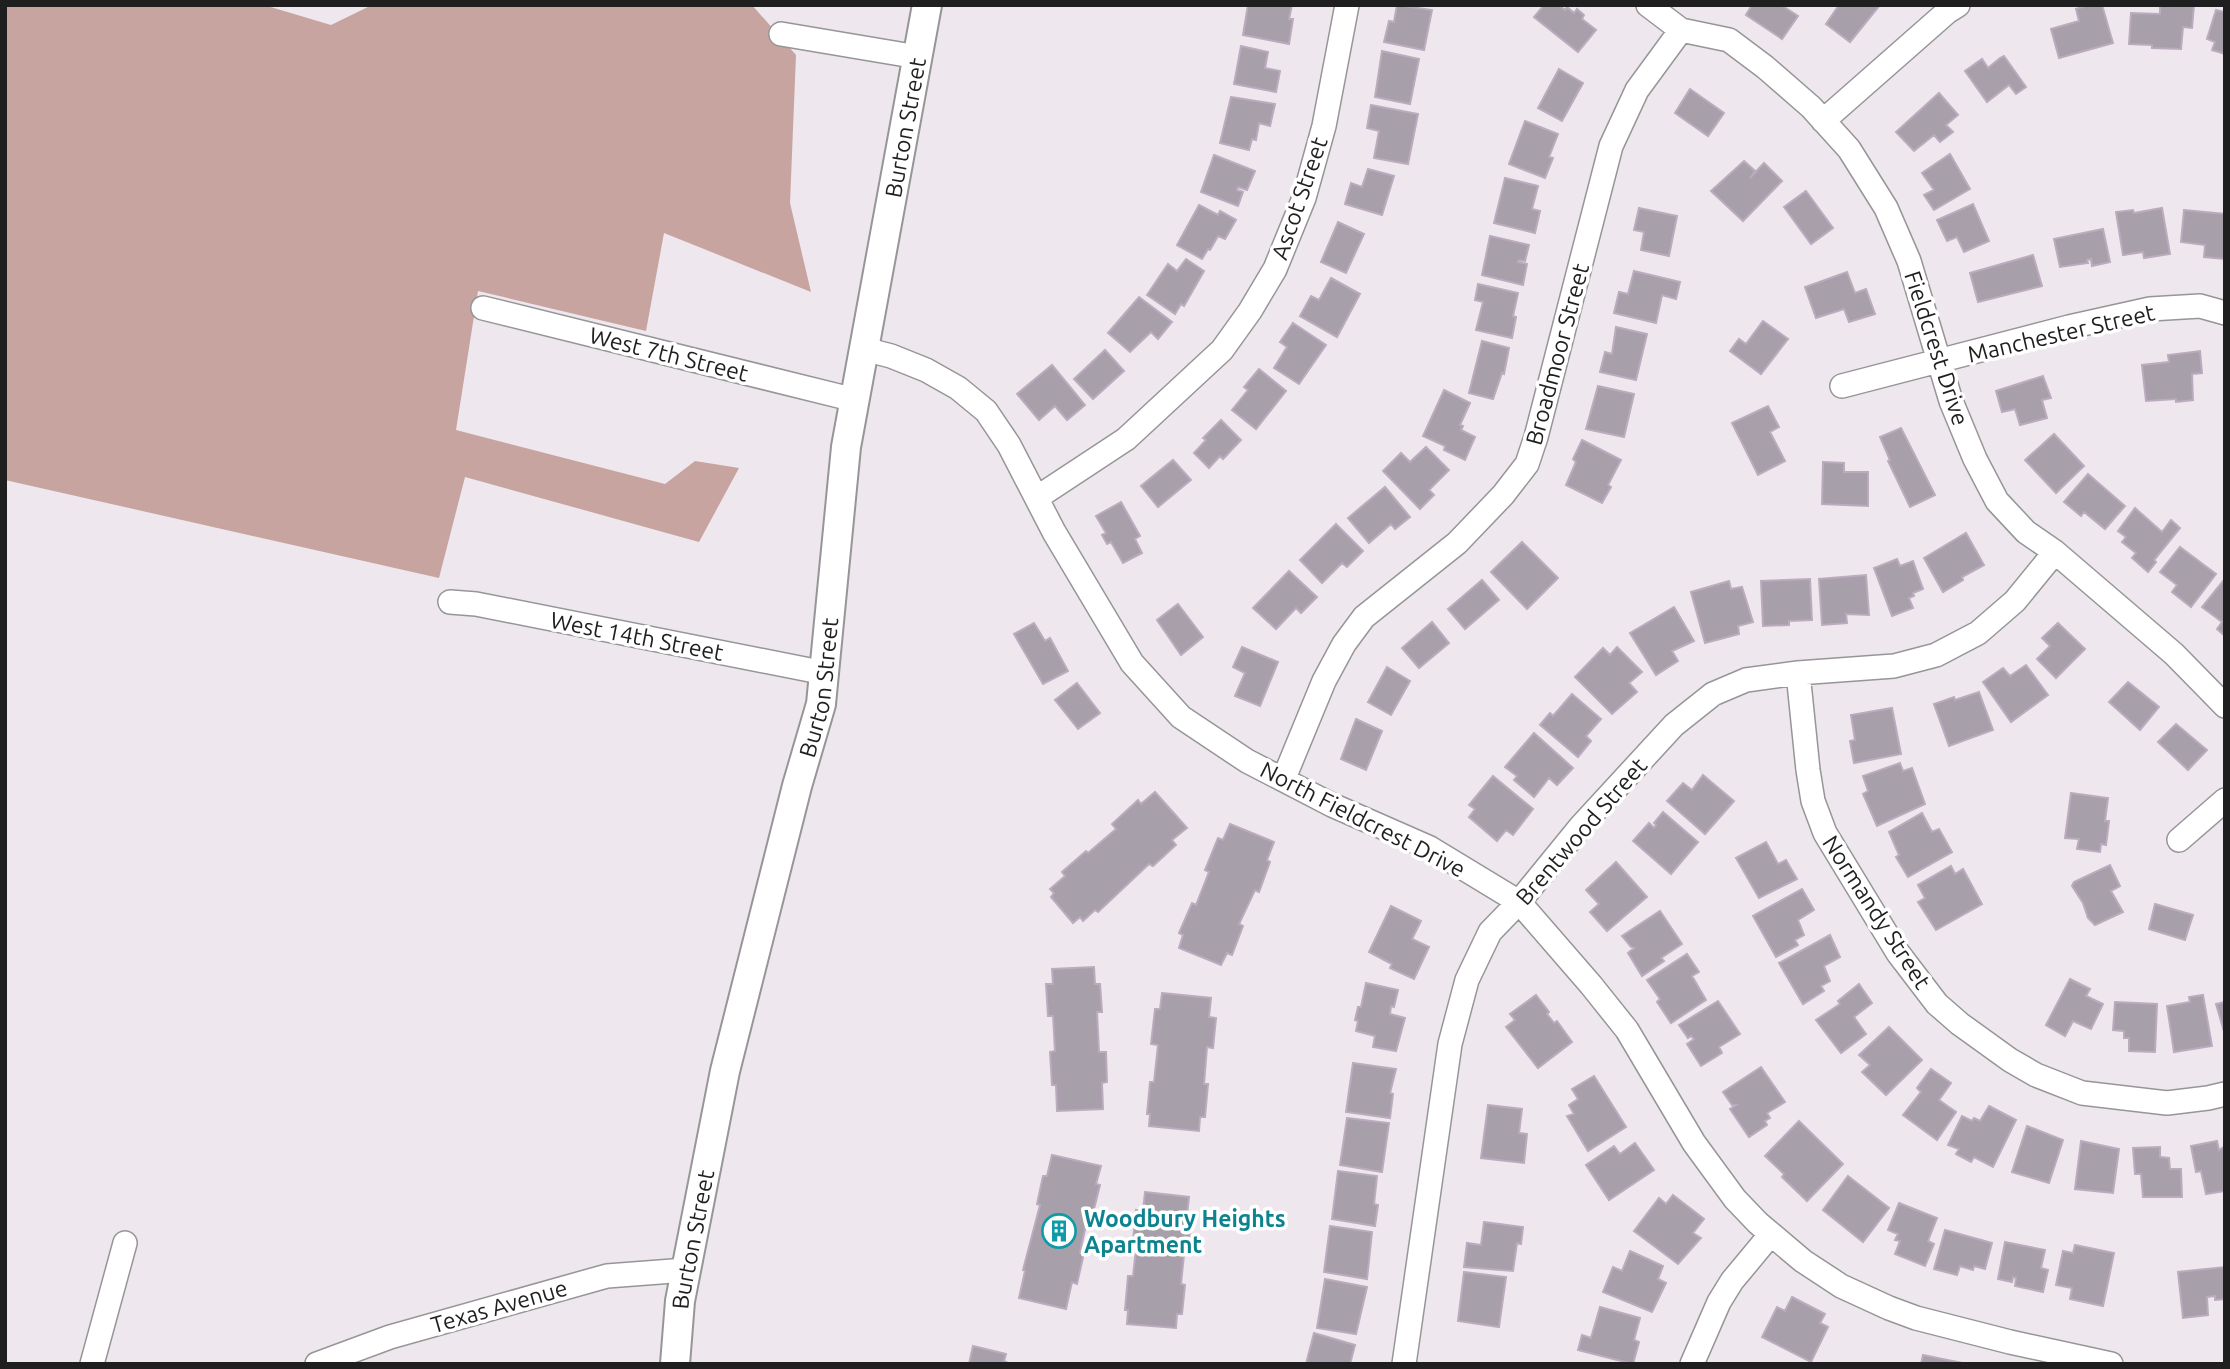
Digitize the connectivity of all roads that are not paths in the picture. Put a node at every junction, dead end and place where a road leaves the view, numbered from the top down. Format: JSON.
{"nodes":[{"id":1,"x":927,"y":5,"type":"edge"},
{"id":2,"x":1348,"y":5,"type":"edge"},
{"id":3,"x":1648,"y":5,"type":"edge"},
{"id":4,"x":1958,"y":5,"type":"edge"},
{"id":5,"x":1681,"y":30,"type":"junction"},
{"id":6,"x":781,"y":34,"type":"dead end"},
{"id":7,"x":918,"y":57,"type":"junction"},
{"id":8,"x":1823,"y":121,"type":"junction"},
{"id":9,"x":483,"y":308,"type":"dead end"},
{"id":10,"x":2225,"y":313,"type":"edge"},
{"id":11,"x":864,"y":349,"type":"junction"},
{"id":12,"x":1939,"y":362,"type":"junction"},
{"id":13,"x":1842,"y":386,"type":"dead end"},
{"id":14,"x":855,"y":400,"type":"junction"},
{"id":15,"x":1038,"y":497,"type":"junction"},
{"id":16,"x":2055,"y":552,"type":"junction"},
{"id":17,"x":450,"y":601,"type":"dead end"},
{"id":18,"x":825,"y":673,"type":"junction"},
{"id":19,"x":1798,"y":673,"type":"junction"},
{"id":20,"x":2225,"y":706,"type":"edge"},
{"id":21,"x":1284,"y":778,"type":"junction"},
{"id":22,"x":2225,"y":800,"type":"edge"},
{"id":23,"x":2179,"y":839,"type":"dead end"},
{"id":24,"x":1519,"y":902,"type":"junction"},
{"id":25,"x":2225,"y":1094,"type":"edge"},
{"id":26,"x":1770,"y":1234,"type":"junction"},
{"id":27,"x":125,"y":1243,"type":"dead end"},
{"id":28,"x":686,"y":1270,"type":"junction"},
{"id":29,"x":2026,"y":1355,"type":"edge"},
{"id":30,"x":92,"y":1364,"type":"edge"},
{"id":31,"x":317,"y":1364,"type":"edge"},
{"id":32,"x":675,"y":1364,"type":"edge"},
{"id":33,"x":1404,"y":1364,"type":"edge"},
{"id":34,"x":1692,"y":1364,"type":"edge"},
{"id":35,"x":2111,"y":1364,"type":"edge"}],
"edges":[{"from":1,"to":7,"type":"street","name":"Burton Street"},
{"from":2,"to":15,"type":"street","name":"Ascot Street"},
{"from":3,"to":5,"type":"street","name":"Fieldcrest Drive"},
{"from":4,"to":8,"type":"street"},
{"from":5,"to":8,"type":"street","name":"Fieldcrest Drive"},
{"from":5,"to":21,"type":"street","name":"Broadmoor Street"},
{"from":6,"to":7,"type":"street"},
{"from":7,"to":11,"type":"street","name":"Burton Street"},
{"from":8,"to":12,"type":"street","name":"Fieldcrest Drive"},
{"from":9,"to":14,"type":"street","name":"West 7th Street"},
{"from":10,"to":12,"type":"street","name":"Manchester Street"},
{"from":11,"to":14,"type":"street","name":"Burton Street"},
{"from":11,"to":15,"type":"street","name":"North Fieldcrest Drive"},
{"from":12,"to":13,"type":"street","name":"Manchester Street"},
{"from":12,"to":16,"type":"street","name":"Fieldcrest Drive"},
{"from":14,"to":18,"type":"street","name":"Burton Street"},
{"from":15,"to":21,"type":"street","name":"North Fieldcrest Drive"},
{"from":16,"to":19,"type":"street","name":"Brentwood Street"},
{"from":16,"to":20,"type":"street","name":"Fieldcrest Drive"},
{"from":17,"to":18,"type":"street","name":"West 14th Street"},
{"from":18,"to":28,"type":"street","name":"Burton Street"},
{"from":19,"to":24,"type":"street","name":"Brentwood Street"},
{"from":19,"to":25,"type":"street","name":"Normandy Street"},
{"from":21,"to":24,"type":"street","name":"North Fieldcrest Drive"},
{"from":22,"to":23,"type":"street"},
{"from":24,"to":26,"type":"street","name":"North Fieldcrest Drive"},
{"from":24,"to":33,"type":"street","name":"Brentwood Street"},
{"from":26,"to":29,"type":"street","name":"North Fieldcrest Drive"},
{"from":26,"to":34,"type":"street"},
{"from":27,"to":30,"type":"street"},
{"from":28,"to":31,"type":"street","name":"Texas Avenue"},
{"from":28,"to":32,"type":"street","name":"Burton Street"},
{"from":29,"to":35,"type":"street","name":"North Fieldcrest Drive"}]}
